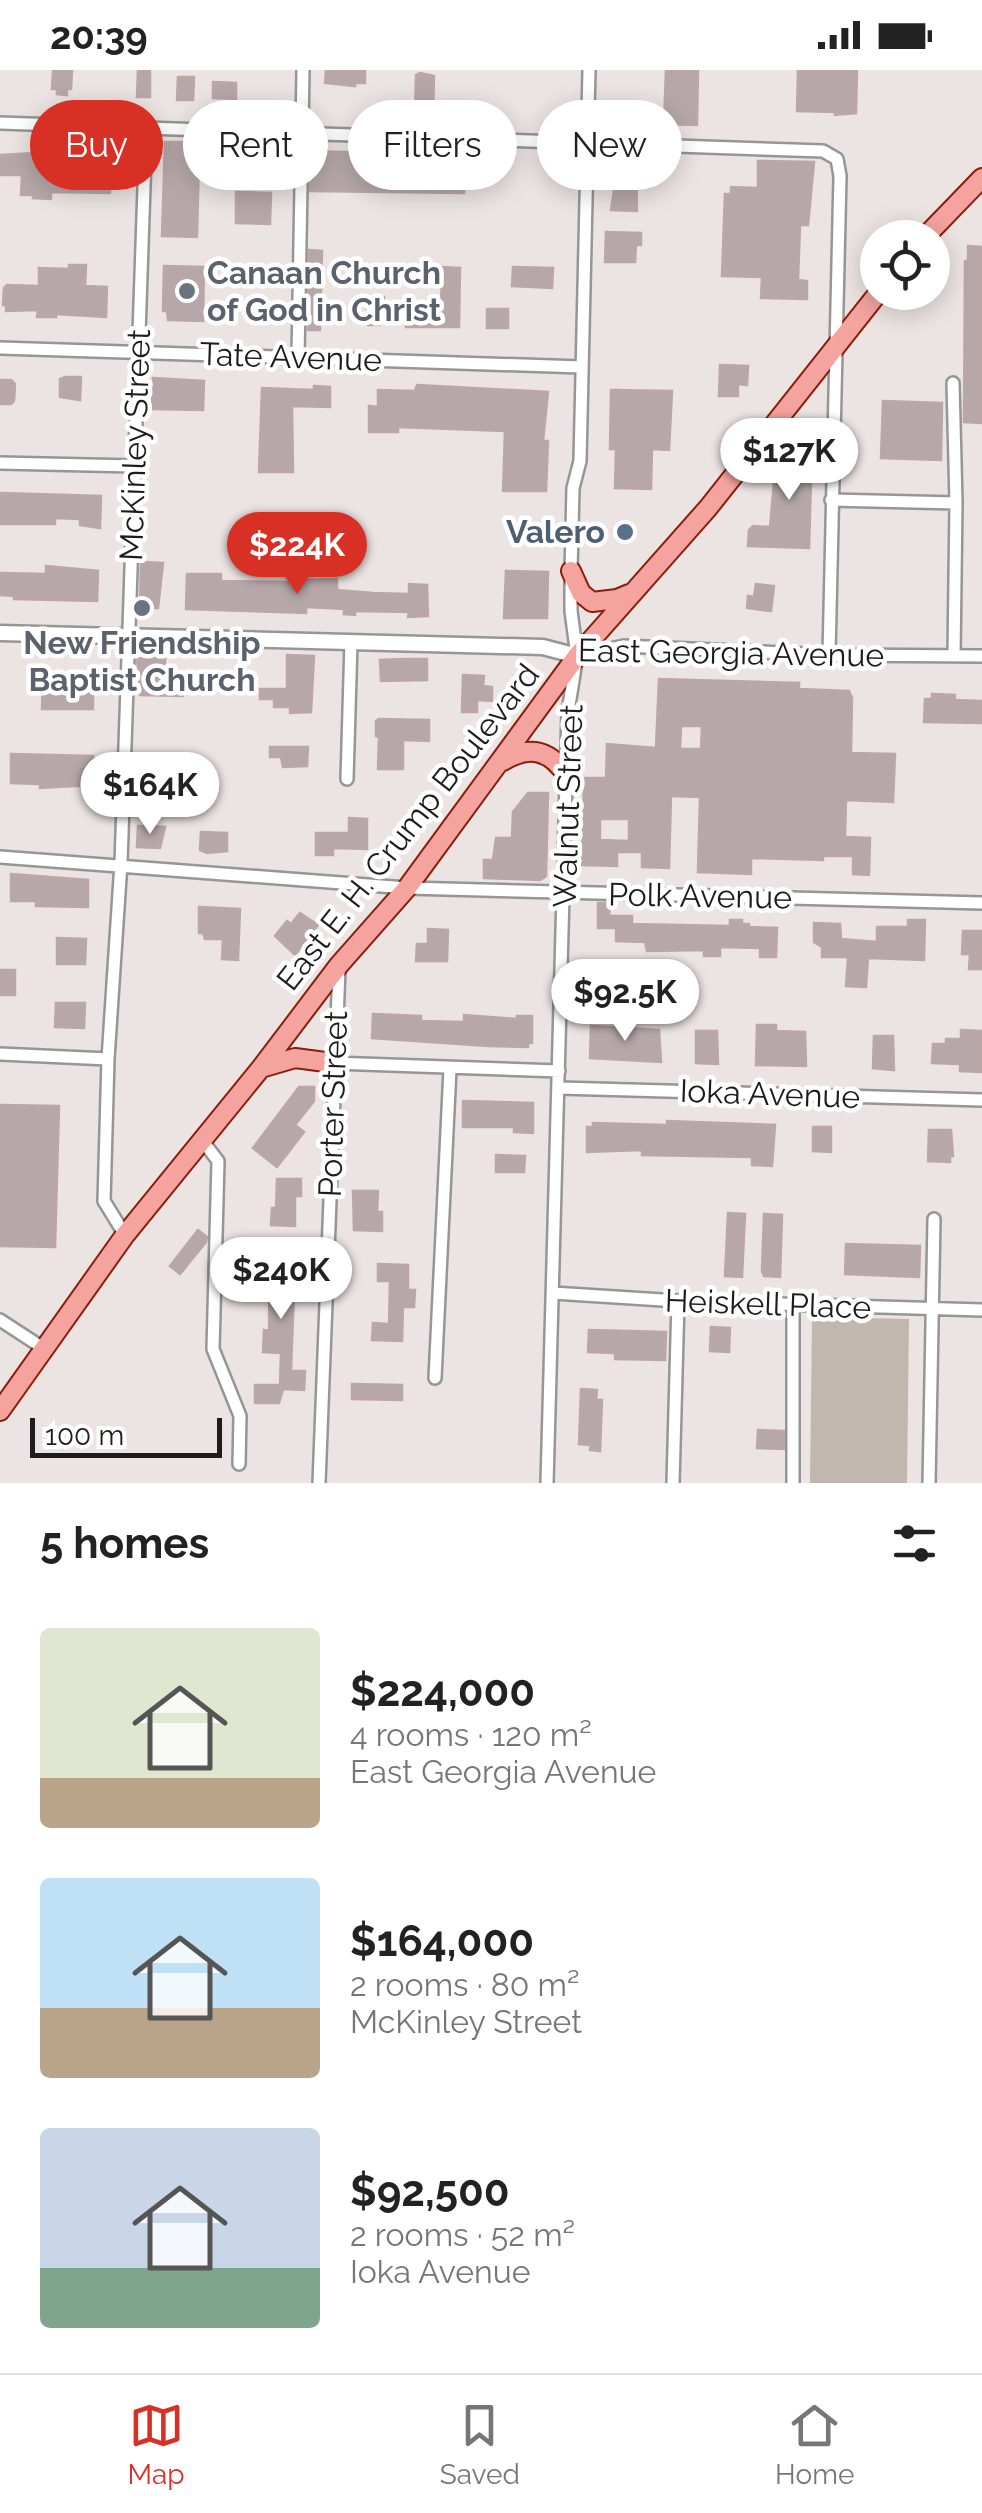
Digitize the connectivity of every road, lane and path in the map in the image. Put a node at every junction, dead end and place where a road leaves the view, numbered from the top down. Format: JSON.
{"nodes":[{"id":1,"x":304,"y":70,"type":"edge"},
{"id":2,"x":590,"y":70,"type":"edge"},
{"id":3,"x":304,"y":100,"type":"edge"},
{"id":4,"x":588,"y":100,"type":"edge"},
{"id":5,"x":0,"y":123,"type":"edge"},
{"id":6,"x":30,"y":124,"type":"edge"},
{"id":7,"x":328,"y":132,"type":"edge"},
{"id":8,"x":537,"y":139,"type":"edge"},
{"id":9,"x":682,"y":145,"type":"edge"},
{"id":10,"x":982,"y":178,"type":"edge"},
{"id":11,"x":144,"y":190,"type":"edge"},
{"id":12,"x":302,"y":190,"type":"edge"},
{"id":13,"x":585,"y":190,"type":"edge"},
{"id":14,"x":941,"y":220,"type":"edge"},
{"id":15,"x":864,"y":310,"type":"edge"},
{"id":16,"x":836,"y":345,"type":"junction"},
{"id":17,"x":0,"y":348,"type":"edge"},
{"id":18,"x":139,"y":352,"type":"junction"},
{"id":19,"x":298,"y":357,"type":"junction"},
{"id":20,"x":582,"y":368,"type":"junction"},
{"id":21,"x":953,"y":384,"type":"dead end"},
{"id":22,"x":0,"y":463,"type":"edge"},
{"id":23,"x":134,"y":466,"type":"junction"},
{"id":24,"x":831,"y":500,"type":"junction"},
{"id":25,"x":956,"y":503,"type":"junction"},
{"id":26,"x":571,"y":570,"type":"junction"},
{"id":27,"x":630,"y":593,"type":"junction"},
{"id":28,"x":0,"y":633,"type":"edge"},
{"id":29,"x":126,"y":638,"type":"junction"},
{"id":30,"x":352,"y":642,"type":"junction"},
{"id":31,"x":828,"y":655,"type":"junction"},
{"id":32,"x":954,"y":655,"type":"junction"},
{"id":33,"x":578,"y":656,"type":"junction"},
{"id":34,"x":982,"y":656,"type":"edge"},
{"id":35,"x":498,"y":764,"type":"junction"},
{"id":36,"x":567,"y":776,"type":"junction"},
{"id":37,"x":347,"y":779,"type":"dead end"},
{"id":38,"x":0,"y":856,"type":"edge"},
{"id":39,"x":121,"y":864,"type":"junction"},
{"id":40,"x":407,"y":888,"type":"junction"},
{"id":41,"x":565,"y":893,"type":"junction"},
{"id":42,"x":982,"y":903,"type":"edge"},
{"id":43,"x":339,"y":965,"type":"junction"},
{"id":44,"x":0,"y":1054,"type":"edge"},
{"id":45,"x":108,"y":1059,"type":"junction"},
{"id":46,"x":334,"y":1063,"type":"junction"},
{"id":47,"x":261,"y":1068,"type":"junction"},
{"id":48,"x":450,"y":1069,"type":"junction"},
{"id":49,"x":559,"y":1072,"type":"junction"},
{"id":50,"x":559,"y":1088,"type":"junction"},
{"id":51,"x":982,"y":1100,"type":"edge"},
{"id":52,"x":202,"y":1140,"type":"junction"},
{"id":53,"x":934,"y":1220,"type":"dead end"},
{"id":54,"x":125,"y":1235,"type":"junction"},
{"id":55,"x":554,"y":1293,"type":"junction"},
{"id":56,"x":678,"y":1301,"type":"junction"},
{"id":57,"x":794,"y":1306,"type":"junction"},
{"id":58,"x":934,"y":1309,"type":"junction"},
{"id":59,"x":982,"y":1310,"type":"edge"},
{"id":60,"x":0,"y":1320,"type":"edge"},
{"id":61,"x":46,"y":1350,"type":"junction"},
{"id":62,"x":436,"y":1378,"type":"dead end"},
{"id":63,"x":0,"y":1412,"type":"edge"},
{"id":64,"x":239,"y":1464,"type":"dead end"},
{"id":65,"x":320,"y":1483,"type":"edge"},
{"id":66,"x":547,"y":1483,"type":"edge"},
{"id":67,"x":673,"y":1483,"type":"edge"},
{"id":68,"x":793,"y":1483,"type":"edge"},
{"id":69,"x":929,"y":1483,"type":"edge"}],
"edges":[{"from":1,"to":3,"type":"street"},
{"from":2,"to":4,"type":"street","name":"Walnut Street"},
{"from":5,"to":6,"type":"street"},
{"from":7,"to":8,"type":"street"},
{"from":9,"to":16,"type":"street"},
{"from":10,"to":14,"type":"main road"},
{"from":11,"to":18,"type":"street","name":"McKinley Street"},
{"from":12,"to":19,"type":"street"},
{"from":13,"to":20,"type":"street","name":"Walnut Street"},
{"from":15,"to":16,"type":"main road","name":"East E. H. Crump Boulevard"},
{"from":16,"to":24,"type":"street"},
{"from":16,"to":27,"type":"main road","name":"East E. H. Crump Boulevard"},
{"from":17,"to":18,"type":"street","name":"Tate Avenue"},
{"from":18,"to":19,"type":"street","name":"Tate Avenue"},
{"from":18,"to":23,"type":"street","name":"McKinley Street"},
{"from":19,"to":20,"type":"street","name":"Tate Avenue"},
{"from":20,"to":26,"type":"street","name":"Walnut Street"},
{"from":21,"to":25,"type":"street"},
{"from":22,"to":23,"type":"street"},
{"from":23,"to":29,"type":"street","name":"McKinley Street"},
{"from":24,"to":25,"type":"street"},
{"from":24,"to":31,"type":"street"},
{"from":25,"to":32,"type":"street"},
{"from":26,"to":27,"type":"main road"},
{"from":26,"to":33,"type":"street","name":"Walnut Street"},
{"from":27,"to":33,"type":"main road","name":"East E. H. Crump Boulevard"},
{"from":28,"to":29,"type":"street","name":"East Georgia Avenue"},
{"from":29,"to":30,"type":"street","name":"East Georgia Avenue"},
{"from":29,"to":39,"type":"street","name":"McKinley Street"},
{"from":30,"to":33,"type":"street","name":"East Georgia Avenue"},
{"from":30,"to":37,"type":"street"},
{"from":31,"to":32,"type":"street","name":"East Georgia Avenue"},
{"from":31,"to":33,"type":"street","name":"East Georgia Avenue"},
{"from":32,"to":34,"type":"street","name":"East Georgia Avenue"},
{"from":33,"to":35,"type":"main road","name":"East E. H. Crump Boulevard"},
{"from":33,"to":36,"type":"street","name":"Walnut Street"},
{"from":35,"to":36,"type":"main road"},
{"from":35,"to":40,"type":"main road","name":"East E. H. Crump Boulevard"},
{"from":36,"to":41,"type":"street","name":"Walnut Street"},
{"from":38,"to":39,"type":"street","name":"Polk Avenue"},
{"from":39,"to":40,"type":"street","name":"Polk Avenue"},
{"from":39,"to":45,"type":"street","name":"McKinley Street"},
{"from":40,"to":41,"type":"street","name":"Polk Avenue"},
{"from":40,"to":43,"type":"main road","name":"East E. H. Crump Boulevard"},
{"from":41,"to":42,"type":"street","name":"Polk Avenue"},
{"from":41,"to":49,"type":"street","name":"Walnut Street"},
{"from":43,"to":46,"type":"street","name":"Porter Street"},
{"from":43,"to":47,"type":"main road","name":"East E. H. Crump Boulevard"},
{"from":44,"to":45,"type":"street"},
{"from":45,"to":54,"type":"street","name":"McKinley Street"},
{"from":46,"to":47,"type":"main road"},
{"from":46,"to":48,"type":"street"},
{"from":46,"to":65,"type":"street","name":"Porter Street"},
{"from":47,"to":52,"type":"main road","name":"East E. H. Crump Boulevard"},
{"from":48,"to":49,"type":"street"},
{"from":48,"to":62,"type":"street"},
{"from":49,"to":50,"type":"street","name":"Walnut Street"},
{"from":50,"to":51,"type":"street","name":"Ioka Avenue"},
{"from":50,"to":55,"type":"street","name":"Walnut Street"},
{"from":52,"to":54,"type":"main road","name":"East E. H. Crump Boulevard"},
{"from":52,"to":64,"type":"street"},
{"from":53,"to":58,"type":"street"},
{"from":54,"to":61,"type":"main road","name":"East E. H. Crump Boulevard"},
{"from":55,"to":56,"type":"street","name":"Heiskell Place"},
{"from":55,"to":66,"type":"street","name":"Walnut Street"},
{"from":56,"to":57,"type":"street","name":"Heiskell Place"},
{"from":56,"to":67,"type":"street"},
{"from":57,"to":58,"type":"street","name":"Heiskell Place"},
{"from":57,"to":68,"type":"street"},
{"from":58,"to":59,"type":"street","name":"Heiskell Place"},
{"from":58,"to":69,"type":"street"},
{"from":60,"to":61,"type":"street"},
{"from":61,"to":63,"type":"main road","name":"East E. H. Crump Boulevard"}]}
